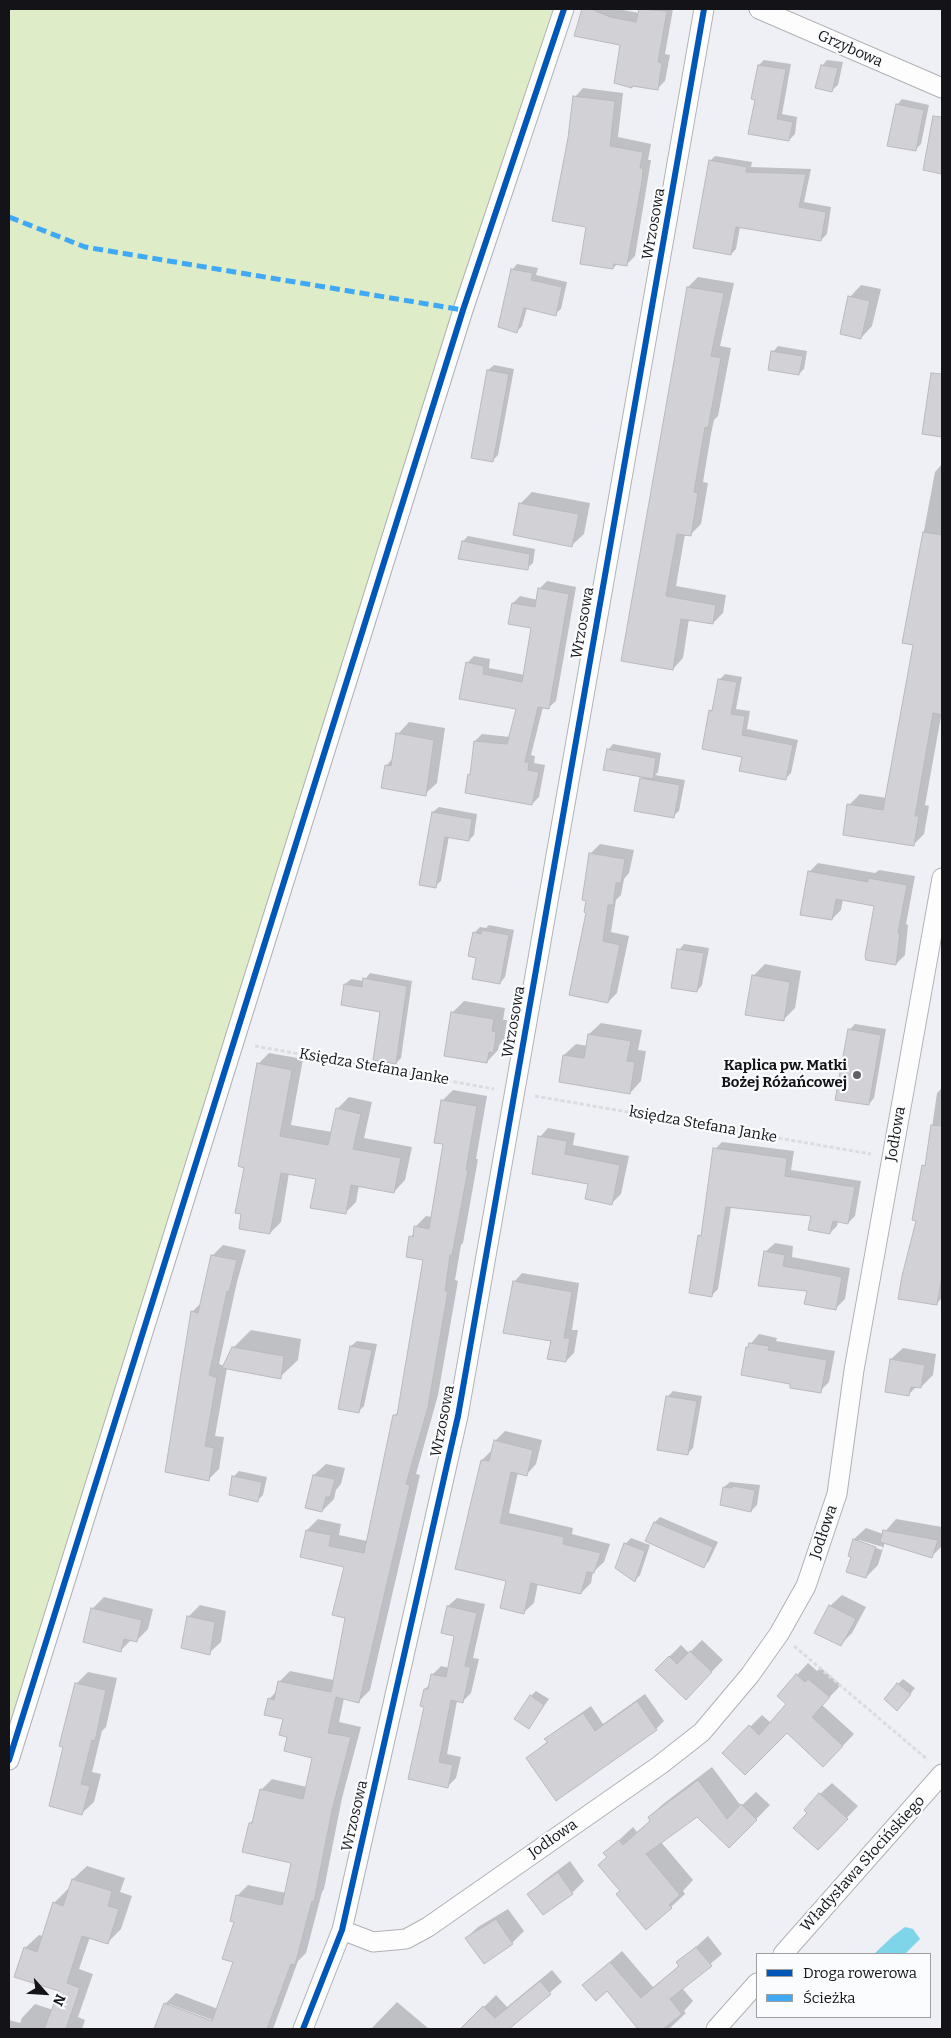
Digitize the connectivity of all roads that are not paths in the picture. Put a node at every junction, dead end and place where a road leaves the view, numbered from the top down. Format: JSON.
{"nodes":[{"id":1,"x":564,"y":9,"type":"edge"},
{"id":2,"x":704,"y":9,"type":"edge"},
{"id":3,"x":759,"y":9,"type":"edge"},
{"id":4,"x":942,"y":88,"type":"edge"},
{"id":5,"x":942,"y":878,"type":"edge"},
{"id":6,"x":9,"y":1760,"type":"edge"},
{"id":7,"x":942,"y":1774,"type":"edge"},
{"id":8,"x":342,"y":1930,"type":"junction"},
{"id":9,"x":784,"y":1953,"type":"edge"},
{"id":10,"x":756,"y":1984,"type":"edge"},
{"id":11,"x":303,"y":2029,"type":"edge"},
{"id":12,"x":716,"y":2029,"type":"edge"}],
"edges":[{"from":1,"to":6,"type":"street"},
{"from":2,"to":8,"type":"street","name":"Wrzosowa"},
{"from":3,"to":4,"type":"street","name":"Grzybowa"},
{"from":5,"to":8,"type":"street","name":"Jodłowa"},
{"from":7,"to":9,"type":"street","name":"Władysława Słocińskiego"},
{"from":8,"to":11,"type":"street","name":"Wrzosowa"},
{"from":10,"to":12,"type":"street"}]}
